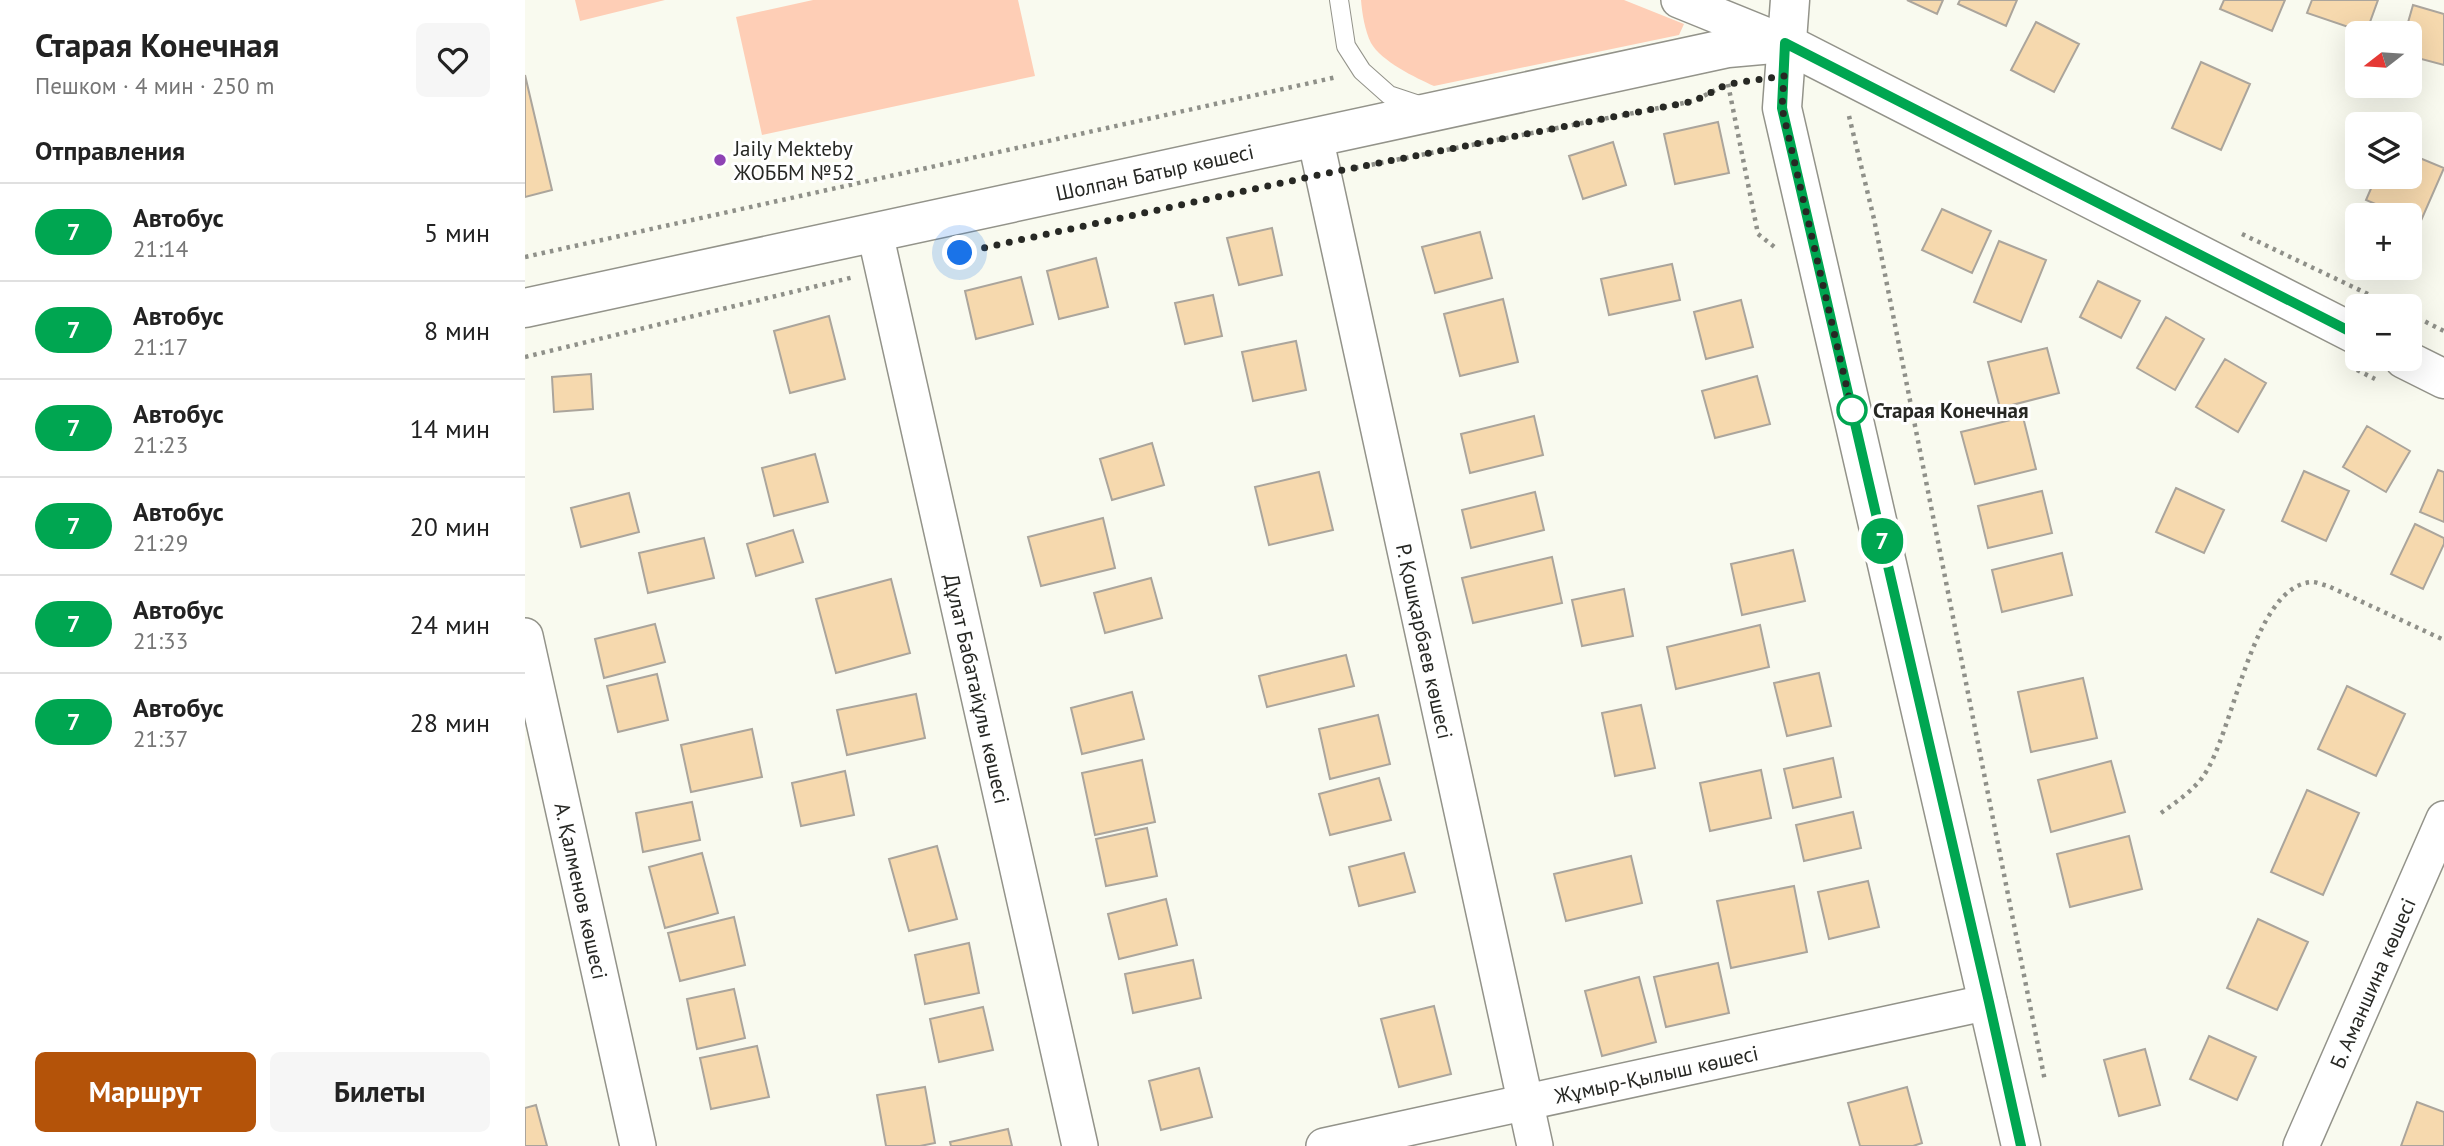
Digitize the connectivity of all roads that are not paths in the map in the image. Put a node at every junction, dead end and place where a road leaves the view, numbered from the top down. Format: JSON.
{"nodes":[{"id":1,"x":1339,"y":0,"type":"edge"},
{"id":2,"x":1679,"y":0,"type":"edge"},
{"id":3,"x":1790,"y":0,"type":"edge"},
{"id":4,"x":1785,"y":43,"type":"junction"},
{"id":5,"x":1435,"y":111,"type":"junction"},
{"id":6,"x":1315,"y":137,"type":"junction"},
{"id":7,"x":875,"y":233,"type":"junction"},
{"id":8,"x":525,"y":308,"type":"edge"},
{"id":9,"x":2345,"y":346,"type":"edge"},
{"id":10,"x":2393,"y":371,"type":"edge"},
{"id":11,"x":2444,"y":379,"type":"edge"},
{"id":12,"x":525,"y":636,"type":"edge"},
{"id":13,"x":2444,"y":819,"type":"edge"},
{"id":14,"x":2434,"y":868,"type":"edge"},
{"id":15,"x":1989,"y":1002,"type":"junction"},
{"id":16,"x":1525,"y":1102,"type":"junction"},
{"id":17,"x":2320,"y":1102,"type":"junction"},
{"id":18,"x":638,"y":1146,"type":"edge"},
{"id":19,"x":1080,"y":1146,"type":"edge"},
{"id":20,"x":1324,"y":1146,"type":"edge"},
{"id":21,"x":1535,"y":1146,"type":"edge"},
{"id":22,"x":2021,"y":1146,"type":"edge"},
{"id":23,"x":2281,"y":1146,"type":"edge"},
{"id":24,"x":2301,"y":1146,"type":"edge"}],
"edges":[{"from":1,"to":5,"type":"lane"},
{"from":2,"to":4,"type":"street"},
{"from":3,"to":4,"type":"street"},
{"from":4,"to":5,"type":"street","name":"Шолпан Батыр көшесі"},
{"from":4,"to":9,"type":"street"},
{"from":4,"to":15,"type":"street"},
{"from":5,"to":6,"type":"street","name":"Шолпан Батыр көшесі"},
{"from":6,"to":7,"type":"street","name":"Шолпан Батыр көшесі"},
{"from":6,"to":16,"type":"street","name":"Р. Қошқарбаев көшесі"},
{"from":7,"to":8,"type":"street","name":"Шолпан Батыр көшесі"},
{"from":7,"to":19,"type":"street","name":"Дұлат Бабатайұлы көшесі"},
{"from":10,"to":11,"type":"street"},
{"from":12,"to":18,"type":"street","name":"А. Қалменов көшесі"},
{"from":13,"to":14,"type":"street","name":"Б. Аманшина көшесі"},
{"from":14,"to":17,"type":"street","name":"Б. Аманшина көшесі"},
{"from":15,"to":16,"type":"street","name":"Жұмыр-Қылыш көшесі"},
{"from":15,"to":22,"type":"street"},
{"from":16,"to":20,"type":"street","name":"Жұмыр-Қылыш көшесі"},
{"from":16,"to":21,"type":"street","name":"Р. Қошқарбаев көшесі"},
{"from":17,"to":23,"type":"street"},
{"from":17,"to":24,"type":"street","name":"Б. Аманшина көшесі"}]}
